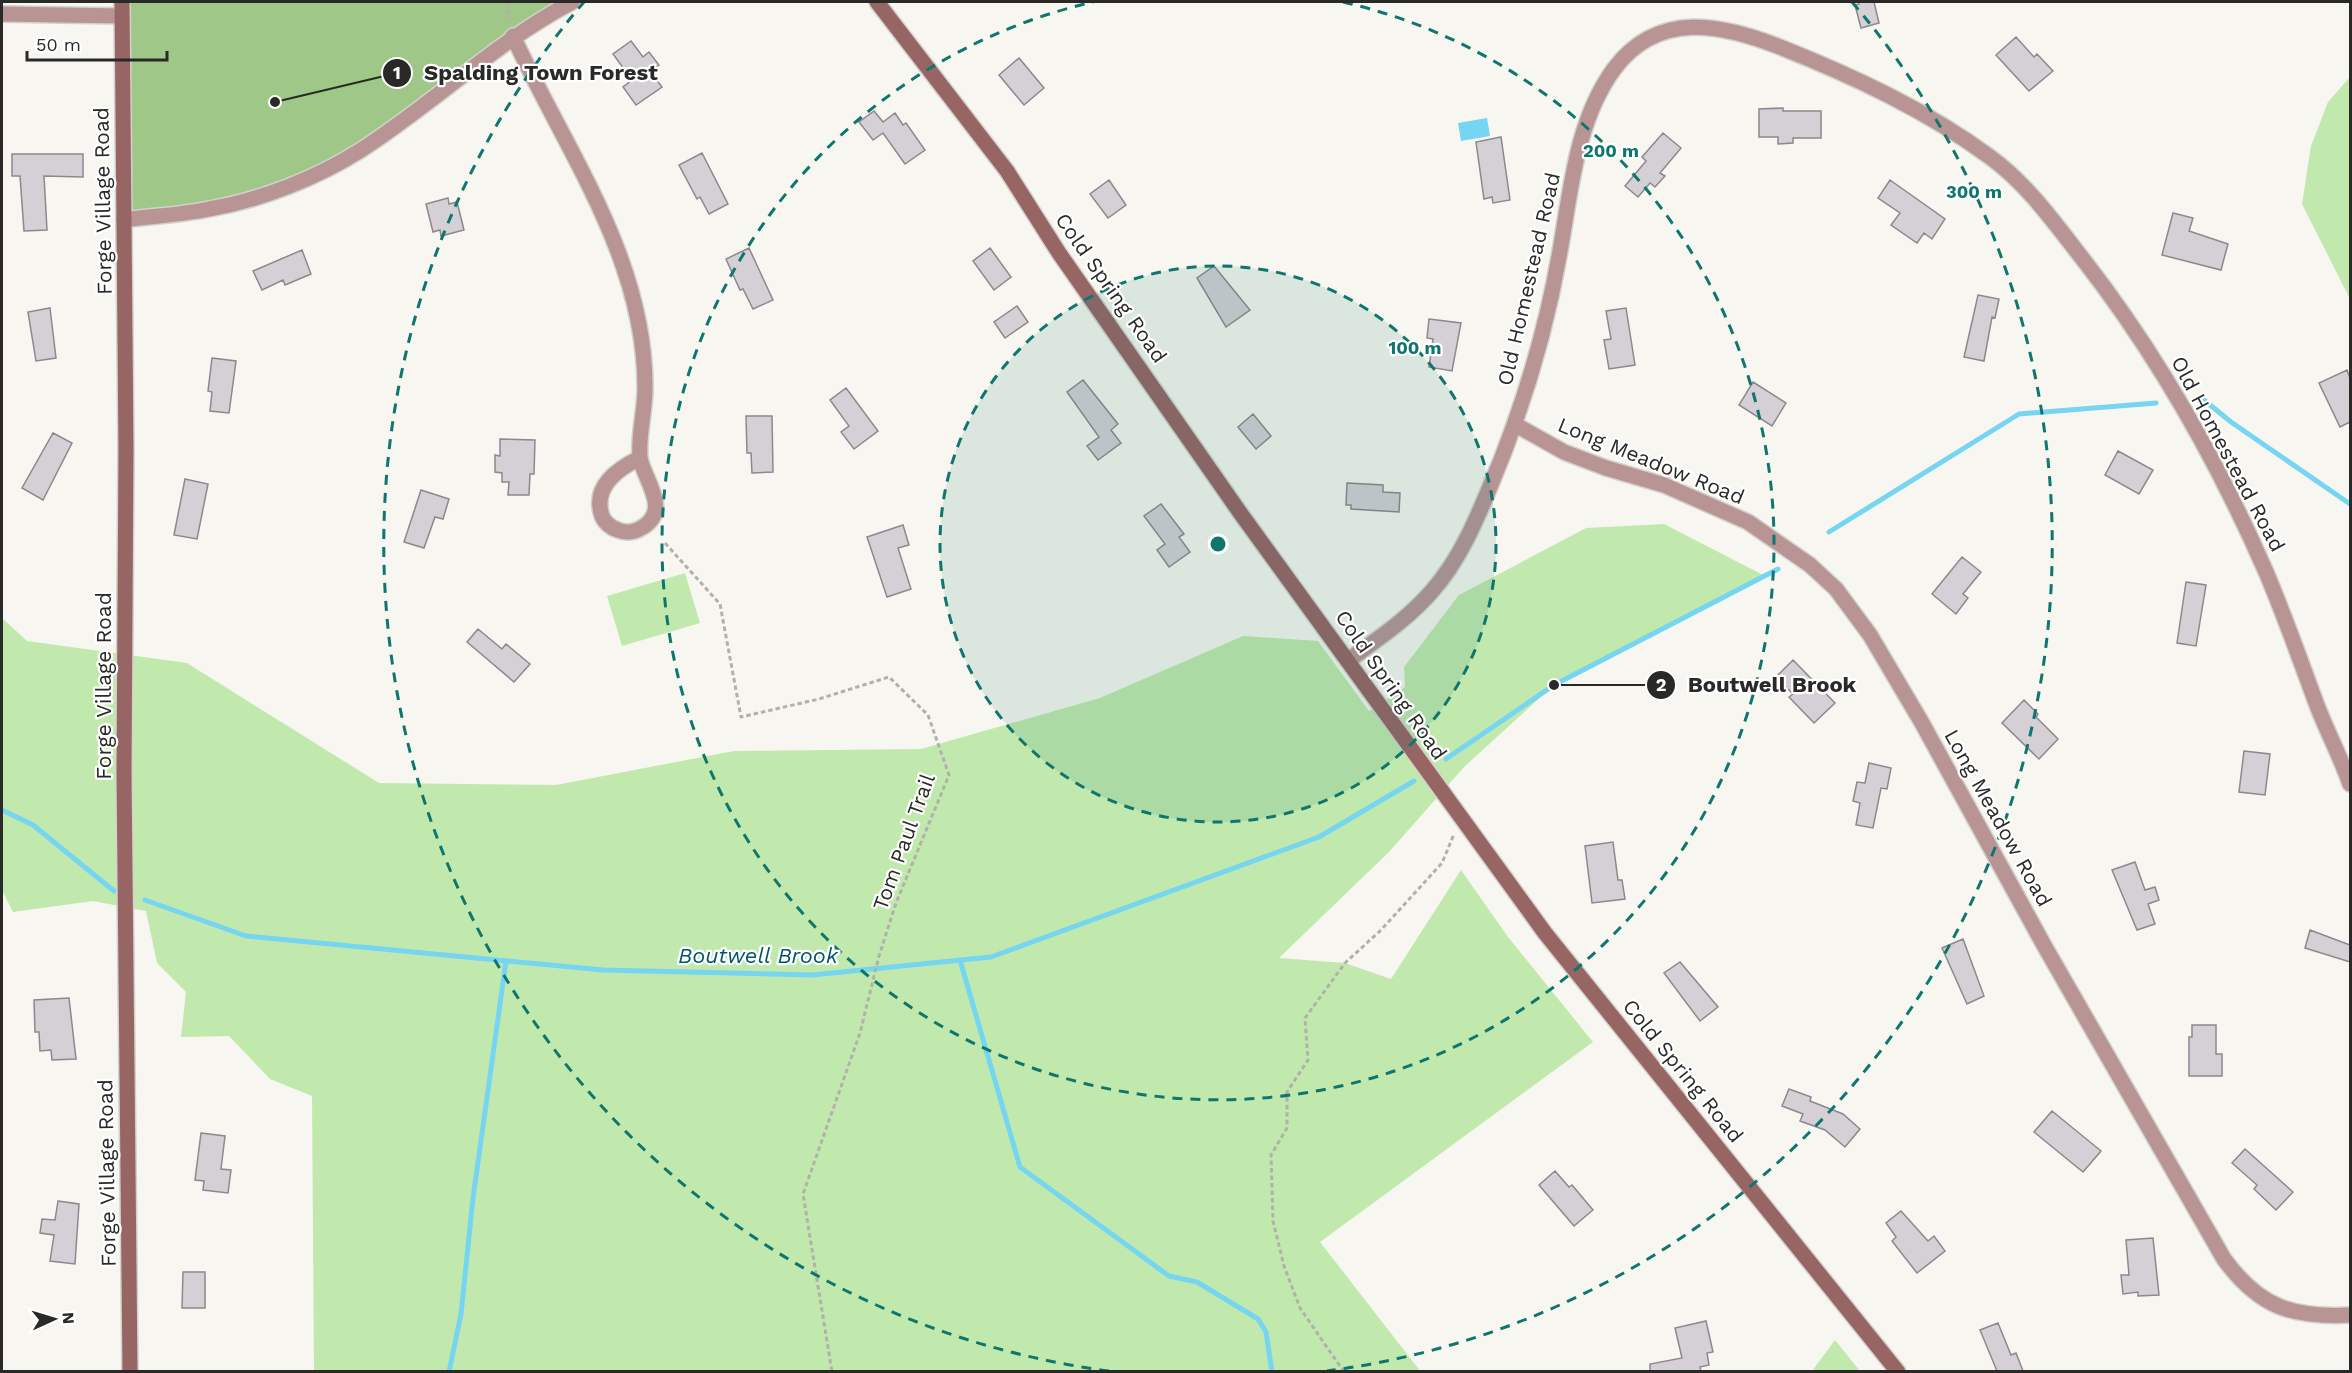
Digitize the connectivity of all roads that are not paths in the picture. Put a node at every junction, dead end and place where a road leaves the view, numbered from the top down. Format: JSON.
{"nodes":[{"id":1,"x":572,"y":2,"type":"edge"},
{"id":2,"x":877,"y":2,"type":"edge"},
{"id":3,"x":122,"y":9,"type":"edge"},
{"id":4,"x":2,"y":14,"type":"edge"},
{"id":5,"x":513,"y":36,"type":"junction"},
{"id":6,"x":124,"y":220,"type":"junction"},
{"id":7,"x":1516,"y":425,"type":"junction"},
{"id":8,"x":640,"y":458,"type":"junction"},
{"id":9,"x":1349,"y":660,"type":"junction"},
{"id":10,"x":2350,"y":784,"type":"edge"},
{"id":11,"x":2350,"y":1315,"type":"edge"},
{"id":12,"x":130,"y":1371,"type":"edge"},
{"id":13,"x":1898,"y":1371,"type":"edge"}],
"edges":[{"from":1,"to":5,"type":"street"},
{"from":2,"to":9,"type":"street","name":"Cold Spring Road"},
{"from":3,"to":4,"type":"street"},
{"from":3,"to":6,"type":"street","name":"Forge Village Road"},
{"from":5,"to":6,"type":"street"},
{"from":5,"to":8,"type":"street"},
{"from":6,"to":12,"type":"street","name":"Forge Village Road"},
{"from":7,"to":9,"type":"street","name":"Old Homestead Road"},
{"from":7,"to":10,"type":"street","name":"Old Homestead Road"},
{"from":7,"to":11,"type":"street","name":"Long Meadow Road"},
{"from":8,"to":8,"type":"street"},
{"from":9,"to":13,"type":"street","name":"Cold Spring Road"}]}
